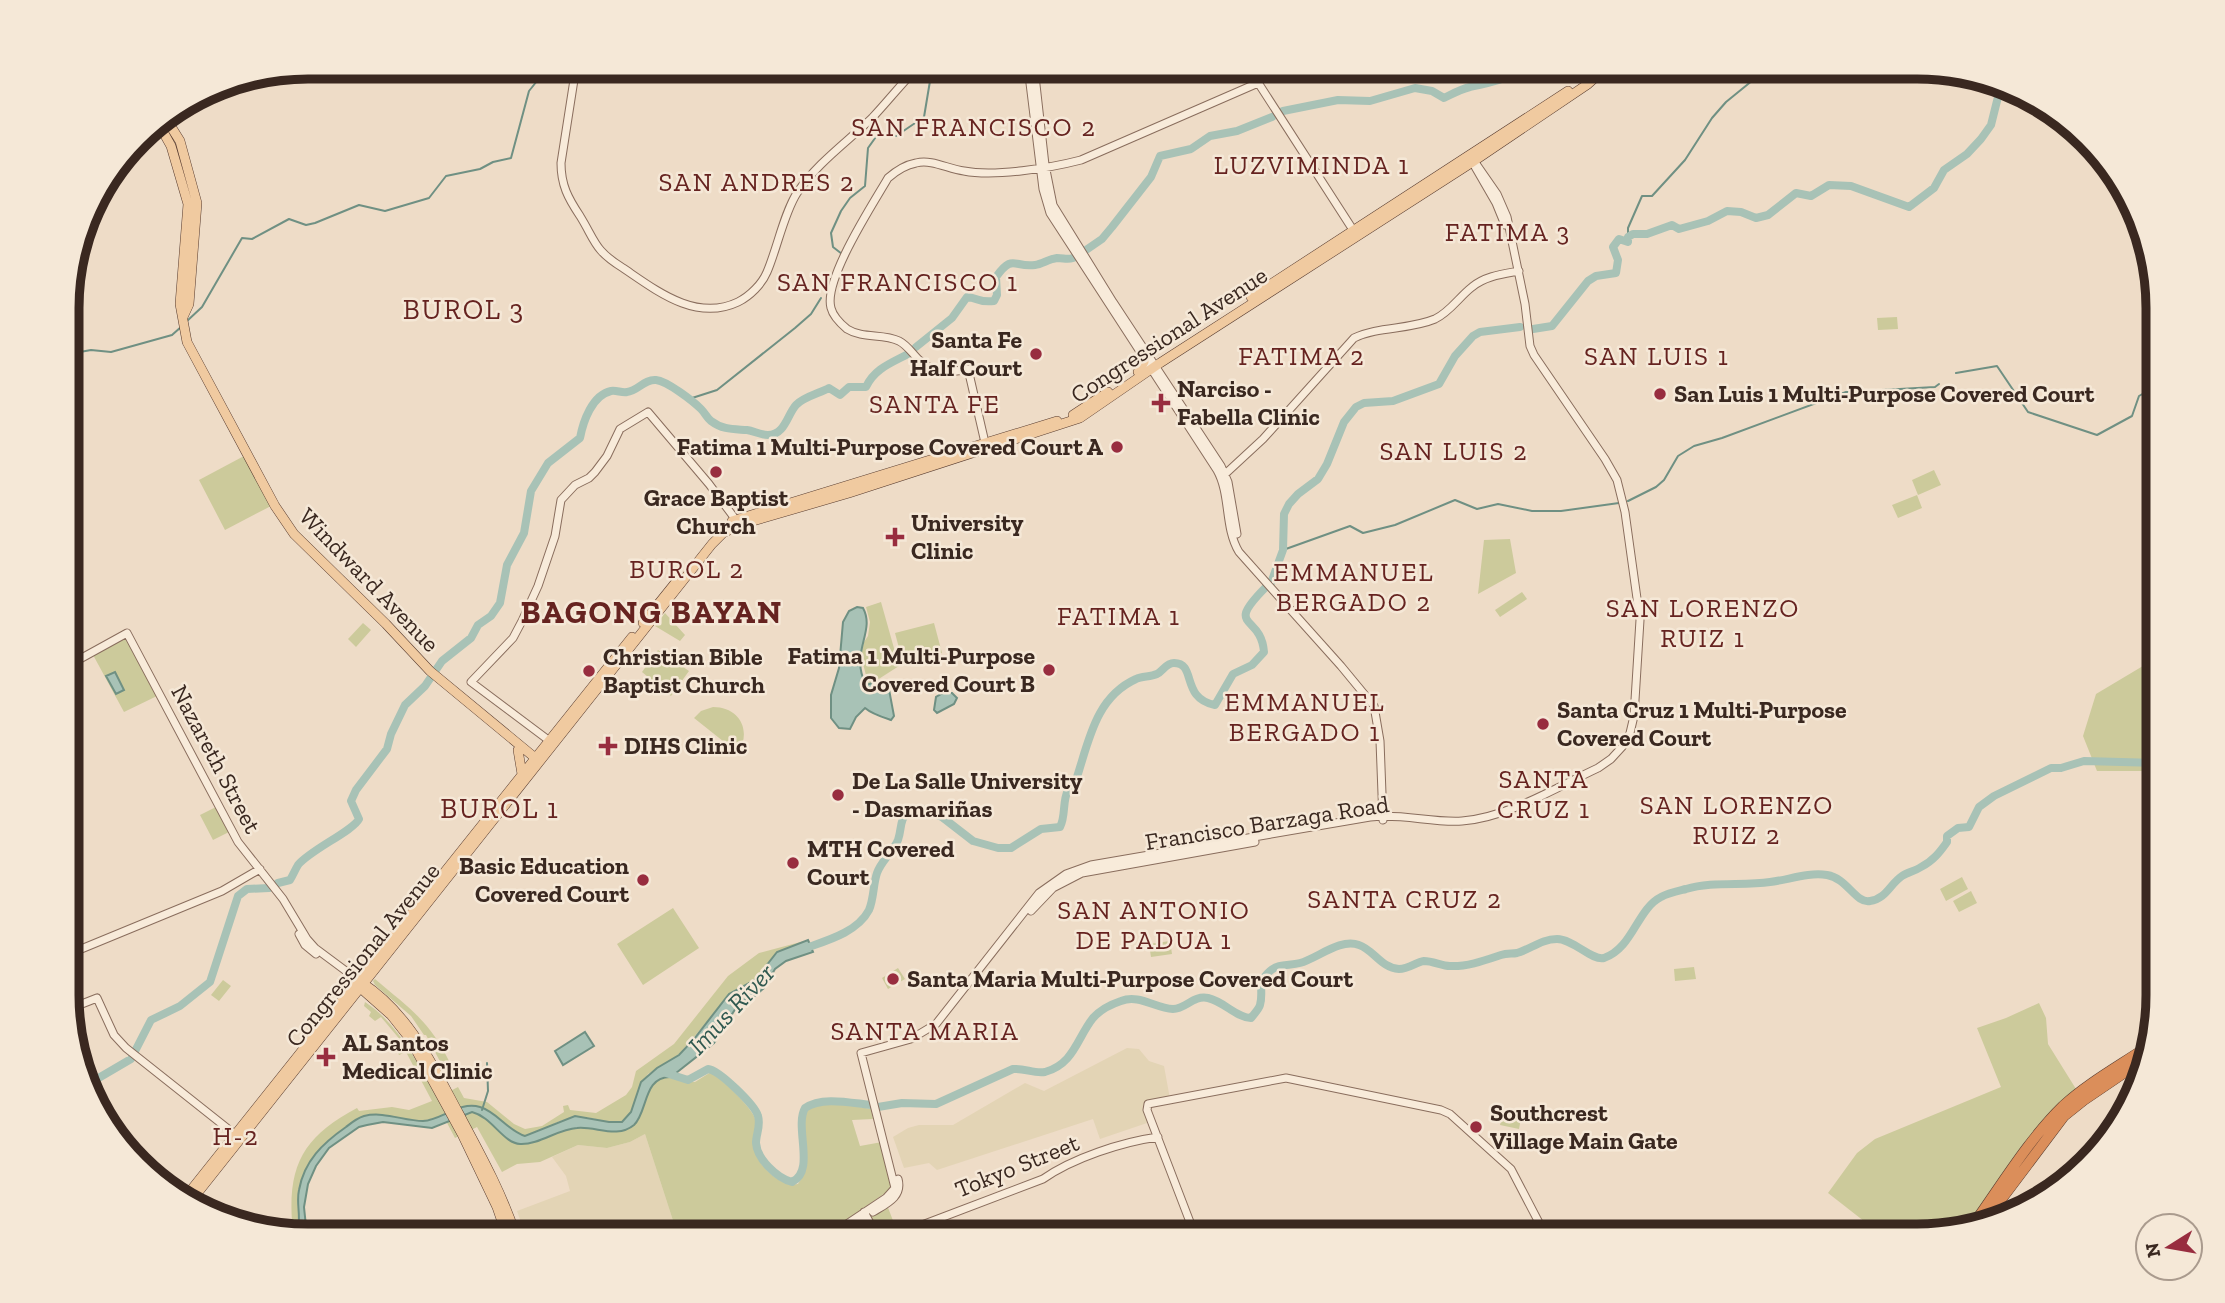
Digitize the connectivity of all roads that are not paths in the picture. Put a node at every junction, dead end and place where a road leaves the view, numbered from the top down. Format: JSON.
{"nodes":[{"id":1,"x":574,"y":79,"type":"edge"},
{"id":2,"x":906,"y":79,"type":"edge"},
{"id":3,"x":1030,"y":79,"type":"edge"},
{"id":4,"x":1035,"y":79,"type":"edge"},
{"id":5,"x":1256,"y":79,"type":"edge"},
{"id":6,"x":1586,"y":79,"type":"edge"},
{"id":7,"x":1594,"y":79,"type":"edge"},
{"id":8,"x":1258,"y":83,"type":"junction"},
{"id":9,"x":170,"y":125,"type":"edge"},
{"id":10,"x":163,"y":131,"type":"edge"},
{"id":11,"x":1472,"y":159,"type":"junction"},
{"id":12,"x":1043,"y":168,"type":"junction"},
{"id":13,"x":1355,"y":233,"type":"junction"},
{"id":14,"x":1516,"y":272,"type":"junction"},
{"id":15,"x":183,"y":317,"type":"junction"},
{"id":16,"x":1151,"y":364,"type":"junction"},
{"id":17,"x":985,"y":442,"type":"junction"},
{"id":18,"x":961,"y":446,"type":"junction"},
{"id":19,"x":1224,"y":476,"type":"junction"},
{"id":20,"x":738,"y":522,"type":"junction"},
{"id":21,"x":79,"y":659,"type":"edge"},
{"id":22,"x":503,"y":733,"type":"junction"},
{"id":23,"x":552,"y":742,"type":"junction"},
{"id":24,"x":518,"y":750,"type":"junction"},
{"id":25,"x":537,"y":762,"type":"junction"},
{"id":26,"x":523,"y":774,"type":"junction"},
{"id":27,"x":1383,"y":818,"type":"junction"},
{"id":28,"x":260,"y":869,"type":"junction"},
{"id":29,"x":79,"y":950,"type":"edge"},
{"id":30,"x":360,"y":984,"type":"junction"},
{"id":31,"x":353,"y":997,"type":"junction"},
{"id":32,"x":376,"y":1002,"type":"junction"},
{"id":33,"x":80,"y":1005,"type":"edge"},
{"id":34,"x":2138,"y":1053,"type":"edge"},
{"id":35,"x":2134,"y":1066,"type":"edge"},
{"id":36,"x":445,"y":1094,"type":"junction"},
{"id":37,"x":465,"y":1133,"type":"junction"},
{"id":38,"x":238,"y":1137,"type":"junction"},
{"id":39,"x":1158,"y":1137,"type":"junction"},
{"id":40,"x":190,"y":1192,"type":"edge"},
{"id":41,"x":195,"y":1195,"type":"edge"},
{"id":42,"x":1992,"y":1212,"type":"edge"},
{"id":43,"x":1980,"y":1215,"type":"edge"},
{"id":44,"x":863,"y":1216,"type":"junction"},
{"id":45,"x":503,"y":1224,"type":"edge"},
{"id":46,"x":512,"y":1224,"type":"edge"},
{"id":47,"x":849,"y":1224,"type":"edge"},
{"id":48,"x":853,"y":1224,"type":"edge"},
{"id":49,"x":866,"y":1224,"type":"edge"},
{"id":50,"x":869,"y":1224,"type":"edge"},
{"id":51,"x":925,"y":1224,"type":"edge"},
{"id":52,"x":1190,"y":1224,"type":"edge"},
{"id":53,"x":1540,"y":1224,"type":"edge"}],
"edges":[{"from":1,"to":2,"type":"street"},
{"from":3,"to":12,"type":"street"},
{"from":4,"to":12,"type":"street"},
{"from":5,"to":8,"type":"street"},
{"from":6,"to":11,"type":"main road","name":"Congressional Avenue"},
{"from":7,"to":11,"type":"main road","name":"Congressional Avenue"},
{"from":8,"to":12,"type":"street"},
{"from":8,"to":13,"type":"street"},
{"from":9,"to":15,"type":"main road"},
{"from":10,"to":15,"type":"main road"},
{"from":11,"to":13,"type":"main road","name":"Congressional Avenue"},
{"from":11,"to":14,"type":"street","name":"Francisco Barzaga Road"},
{"from":12,"to":16,"type":"street"},
{"from":12,"to":17,"type":"street"},
{"from":13,"to":16,"type":"main road","name":"Congressional Avenue"},
{"from":14,"to":19,"type":"street"},
{"from":14,"to":27,"type":"street","name":"Francisco Barzaga Road"},
{"from":15,"to":22,"type":"main road","name":"Windward Avenue"},
{"from":16,"to":17,"type":"main road","name":"Congressional Avenue"},
{"from":16,"to":17,"type":"main road","name":"Congressional Avenue"},
{"from":16,"to":19,"type":"street"},
{"from":17,"to":18,"type":"main road","name":"Congressional Avenue"},
{"from":17,"to":18,"type":"main road"},
{"from":17,"to":20,"type":"main road","name":"Congressional Avenue"},
{"from":18,"to":20,"type":"main road","name":"Congressional Avenue"},
{"from":19,"to":27,"type":"street"},
{"from":20,"to":23,"type":"main road","name":"Congressional Avenue"},
{"from":20,"to":23,"type":"street"},
{"from":21,"to":28,"type":"street","name":"Nazareth Street"},
{"from":22,"to":24,"type":"main road","name":"Windward Avenue"},
{"from":22,"to":25,"type":"main road","name":"Windward Avenue"},
{"from":23,"to":25,"type":"main road","name":"Congressional Avenue"},
{"from":24,"to":25,"type":"main road","name":"Windward Avenue"},
{"from":24,"to":26,"type":"main road"},
{"from":25,"to":26,"type":"main road","name":"Congressional Avenue"},
{"from":25,"to":30,"type":"main road","name":"Congressional Avenue"},
{"from":26,"to":30,"type":"main road","name":"Congressional Avenue"},
{"from":27,"to":44,"type":"street","name":"Francisco Barzaga Road"},
{"from":28,"to":29,"type":"street"},
{"from":28,"to":30,"type":"street","name":"Nazareth Street"},
{"from":30,"to":31,"type":"main road","name":"Congressional Avenue"},
{"from":30,"to":32,"type":"main road"},
{"from":30,"to":36,"type":"main road"},
{"from":30,"to":38,"type":"main road","name":"Congressional Avenue"},
{"from":31,"to":32,"type":"main road"},
{"from":31,"to":38,"type":"main road","name":"Congressional Avenue"},
{"from":32,"to":36,"type":"main road"},
{"from":33,"to":38,"type":"street"},
{"from":34,"to":43,"type":"highway"},
{"from":35,"to":42,"type":"highway"},
{"from":36,"to":37,"type":"main road"},
{"from":37,"to":45,"type":"main road"},
{"from":37,"to":46,"type":"main road"},
{"from":38,"to":40,"type":"main road","name":"Congressional Avenue"},
{"from":38,"to":41,"type":"main road","name":"Congressional Avenue"},
{"from":39,"to":51,"type":"street","name":"Tokyo Street"},
{"from":39,"to":52,"type":"street"},
{"from":39,"to":53,"type":"street"},
{"from":44,"to":47,"type":"street"},
{"from":44,"to":48,"type":"street"},
{"from":44,"to":49,"type":"street"},
{"from":44,"to":50,"type":"street"}]}
